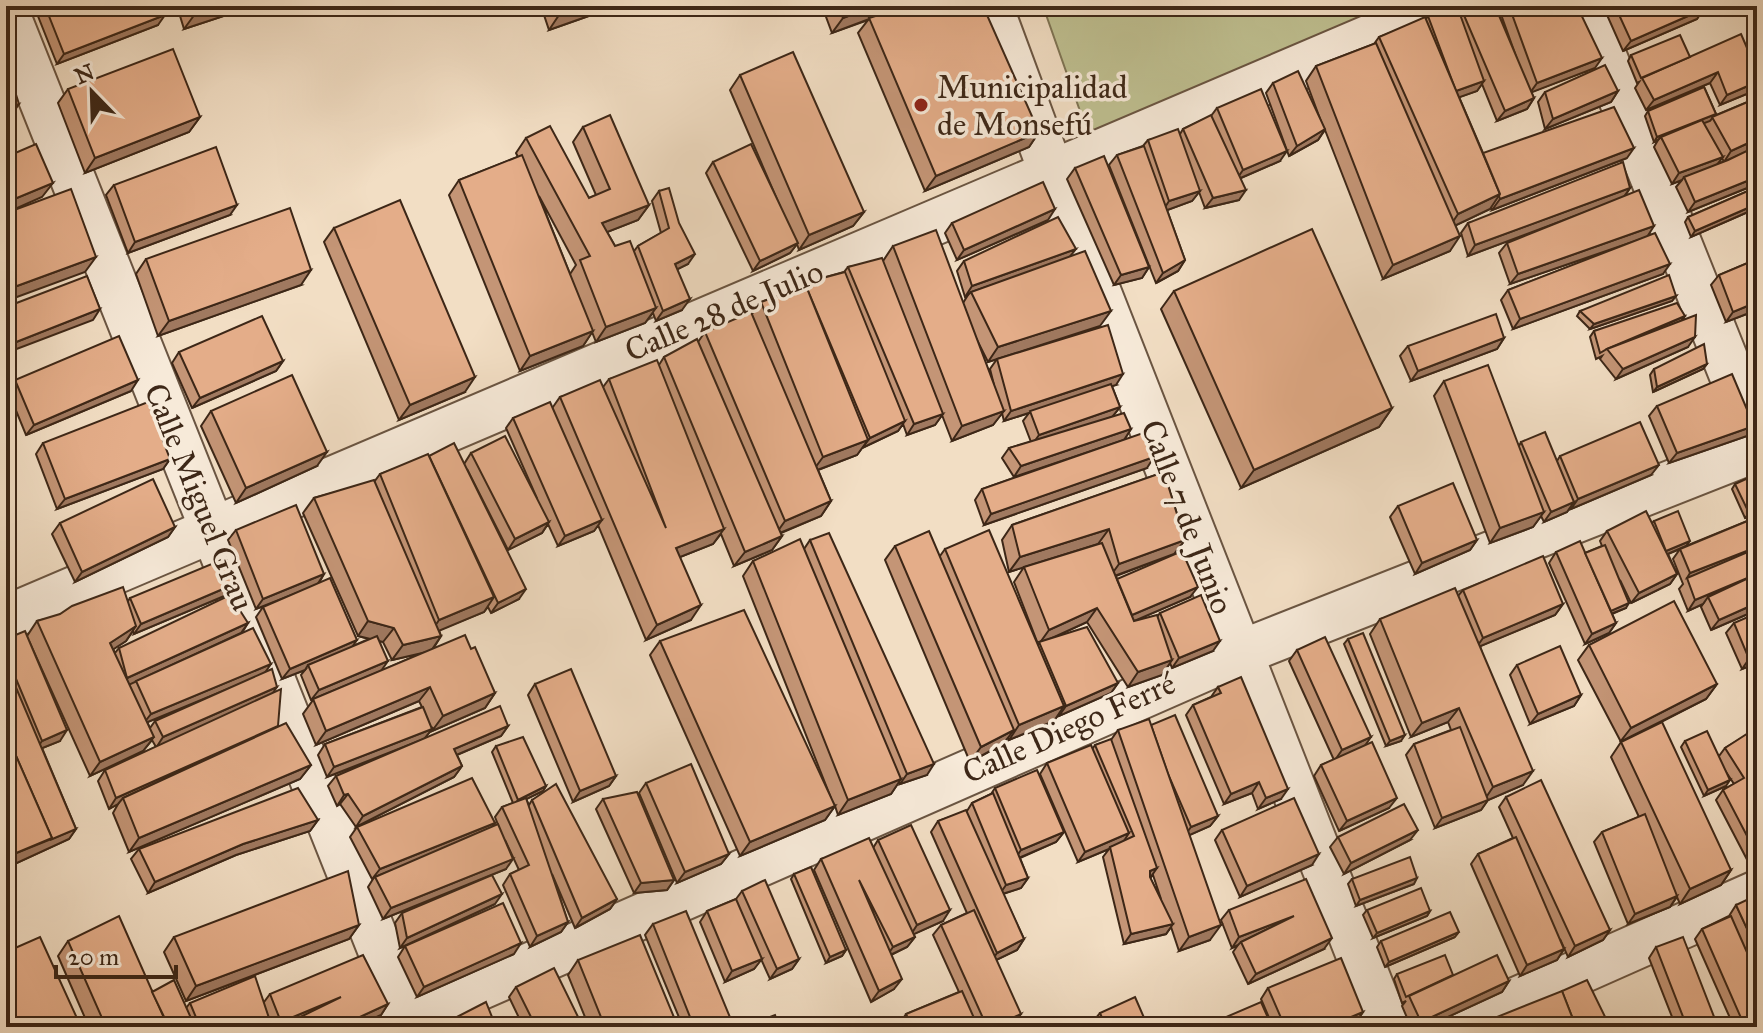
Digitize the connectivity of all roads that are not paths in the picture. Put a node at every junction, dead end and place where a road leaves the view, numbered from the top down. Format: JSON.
{"nodes":[{"id":1,"x":990,"y":6,"type":"edge"},
{"id":2,"x":1443,"y":6,"type":"edge"},
{"id":3,"x":1584,"y":6,"type":"edge"},
{"id":4,"x":6,"y":11,"type":"edge"},
{"id":5,"x":1051,"y":171,"type":"junction"},
{"id":6,"x":1757,"y":438,"type":"edge"},
{"id":7,"x":1757,"y":449,"type":"edge"},
{"id":8,"x":212,"y":530,"type":"junction"},
{"id":9,"x":6,"y":618,"type":"edge"},
{"id":10,"x":1240,"y":653,"type":"junction"},
{"id":11,"x":1757,"y":893,"type":"edge"},
{"id":12,"x":402,"y":1024,"type":"edge"},
{"id":13,"x":1387,"y":1027,"type":"edge"},
{"id":14,"x":1455,"y":1027,"type":"edge"}],
"edges":[{"from":1,"to":5,"type":"street","name":"Calle 7 de Junio"},
{"from":2,"to":5,"type":"street","name":"Calle 28 de Julio"},
{"from":3,"to":6,"type":"street"},
{"from":4,"to":8,"type":"street","name":"Calle Miguel Grau"},
{"from":5,"to":8,"type":"street","name":"Calle 28 de Julio"},
{"from":5,"to":10,"type":"street","name":"Calle 7 de Junio"},
{"from":7,"to":10,"type":"street","name":"Calle Diego Ferré"},
{"from":8,"to":9,"type":"street","name":"Calle 28 de Julio"},
{"from":8,"to":12,"type":"street","name":"Calle Miguel Grau"},
{"from":10,"to":12,"type":"street","name":"Calle Diego Ferré"},
{"from":10,"to":13,"type":"street","name":"Calle 7 de Junio"},
{"from":11,"to":14,"type":"street"}]}
